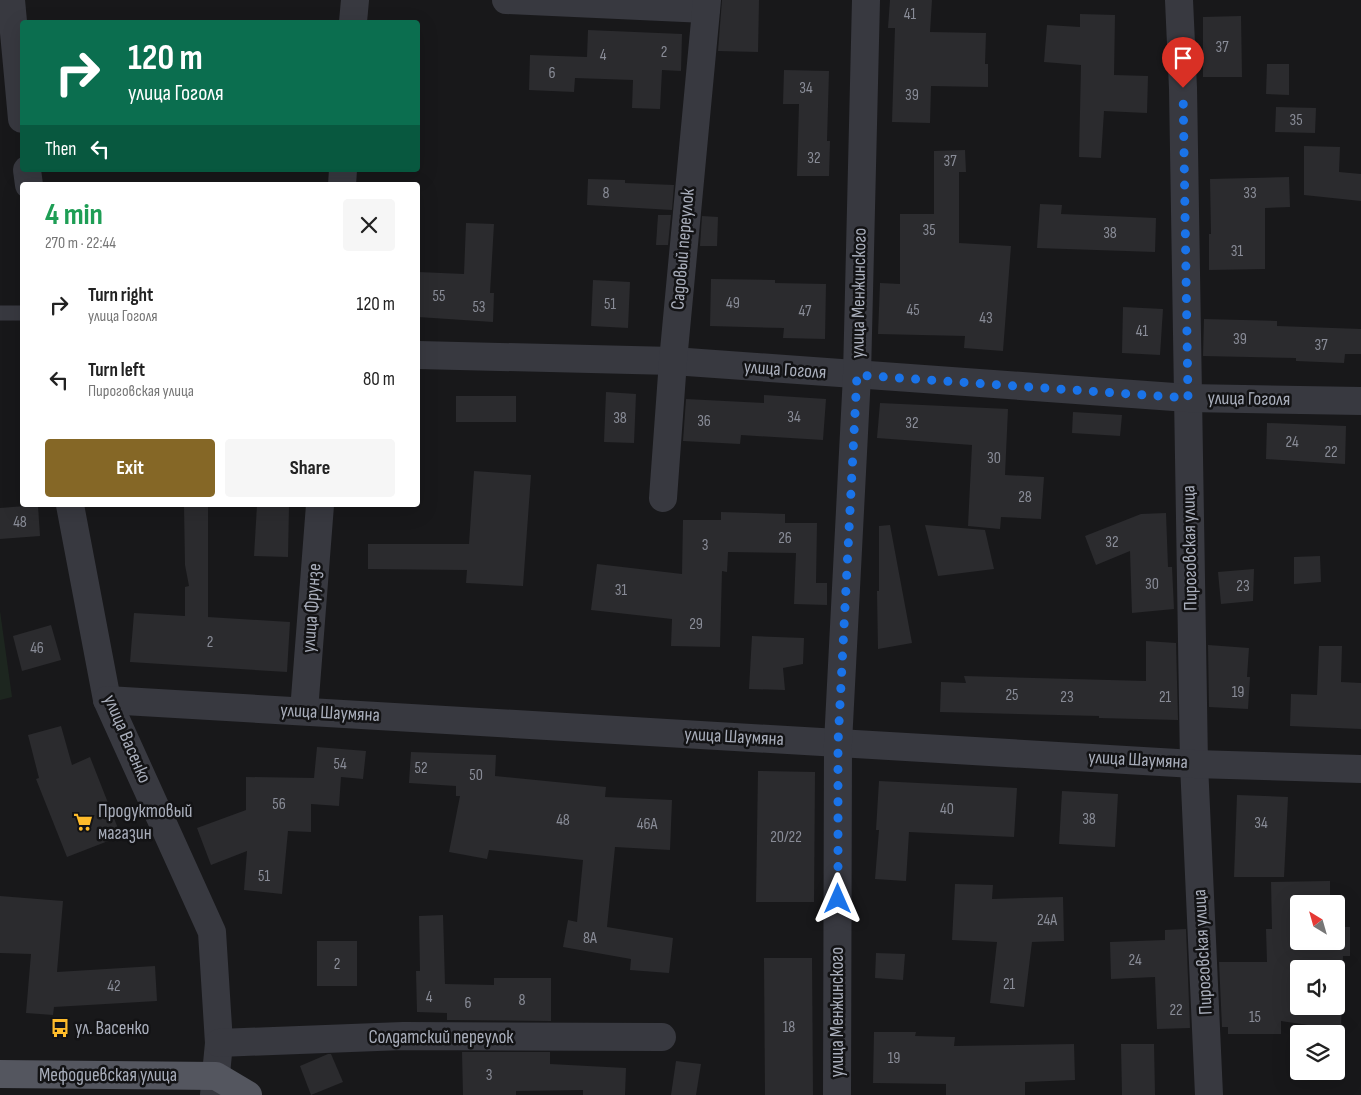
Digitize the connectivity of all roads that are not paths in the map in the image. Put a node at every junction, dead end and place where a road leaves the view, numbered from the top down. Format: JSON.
{"nodes":[{"id":1,"x":11,"y":0,"type":"edge"},
{"id":2,"x":355,"y":0,"type":"edge"},
{"id":3,"x":506,"y":0,"type":"edge"},
{"id":4,"x":866,"y":0,"type":"edge"},
{"id":5,"x":1179,"y":0,"type":"edge"},
{"id":6,"x":706,"y":5,"type":"edge"},
{"id":7,"x":353,"y":20,"type":"edge"},
{"id":8,"x":20,"y":97,"type":"edge"},
{"id":9,"x":0,"y":313,"type":"edge"},
{"id":10,"x":20,"y":313,"type":"edge"},
{"id":11,"x":420,"y":354,"type":"edge"},
{"id":12,"x":673,"y":361,"type":"junction"},
{"id":13,"x":857,"y":375,"type":"junction"},
{"id":14,"x":1188,"y":398,"type":"junction"},
{"id":15,"x":1361,"y":401,"type":"edge"},
{"id":16,"x":663,"y":498,"type":"dead end"},
{"id":17,"x":70,"y":507,"type":"edge"},
{"id":18,"x":320,"y":507,"type":"edge"},
{"id":19,"x":107,"y":700,"type":"junction"},
{"id":20,"x":304,"y":711,"type":"junction"},
{"id":21,"x":838,"y":743,"type":"junction"},
{"id":22,"x":1194,"y":764,"type":"junction"},
{"id":23,"x":1361,"y":769,"type":"edge"},
{"id":24,"x":662,"y":1037,"type":"dead end"},
{"id":25,"x":219,"y":1043,"type":"junction"},
{"id":26,"x":0,"y":1074,"type":"edge"},
{"id":27,"x":215,"y":1086,"type":"edge"},
{"id":28,"x":248,"y":1095,"type":"edge"},
{"id":29,"x":837,"y":1095,"type":"edge"},
{"id":30,"x":1209,"y":1095,"type":"edge"}],
"edges":[{"from":1,"to":8,"type":"street"},
{"from":2,"to":7,"type":"street"},
{"from":3,"to":6,"type":"street"},
{"from":4,"to":13,"type":"street","name":"улица Менжинского"},
{"from":5,"to":14,"type":"street","name":"Пироговская улица"},
{"from":6,"to":12,"type":"street","name":"Садовый переулок"},
{"from":9,"to":10,"type":"lane"},
{"from":11,"to":12,"type":"street","name":"улица Гоголя"},
{"from":12,"to":13,"type":"street","name":"улица Гоголя"},
{"from":12,"to":16,"type":"street","name":"Садовый переулок"},
{"from":13,"to":14,"type":"street","name":"улица Гоголя"},
{"from":13,"to":21,"type":"street","name":"улица Менжинского"},
{"from":14,"to":15,"type":"street","name":"улица Гоголя"},
{"from":14,"to":22,"type":"street","name":"Пироговская улица"},
{"from":17,"to":19,"type":"street","name":"улица Васенко"},
{"from":18,"to":20,"type":"street","name":"улица Фрунзе"},
{"from":19,"to":20,"type":"street","name":"улица Шаумяна"},
{"from":19,"to":25,"type":"street","name":"улица Васенко"},
{"from":20,"to":21,"type":"street","name":"улица Шаумяна"},
{"from":21,"to":22,"type":"street","name":"улица Шаумяна"},
{"from":21,"to":29,"type":"street","name":"улица Менжинского"},
{"from":22,"to":23,"type":"street","name":"улица Шаумяна"},
{"from":22,"to":30,"type":"street","name":"Пироговская улица"},
{"from":24,"to":25,"type":"street","name":"Солдатский переулок"},
{"from":25,"to":27,"type":"street","name":"улица Васенко"},
{"from":26,"to":27,"type":"main road","name":"Мефодиевская улица"},
{"from":27,"to":28,"type":"main road"}]}
